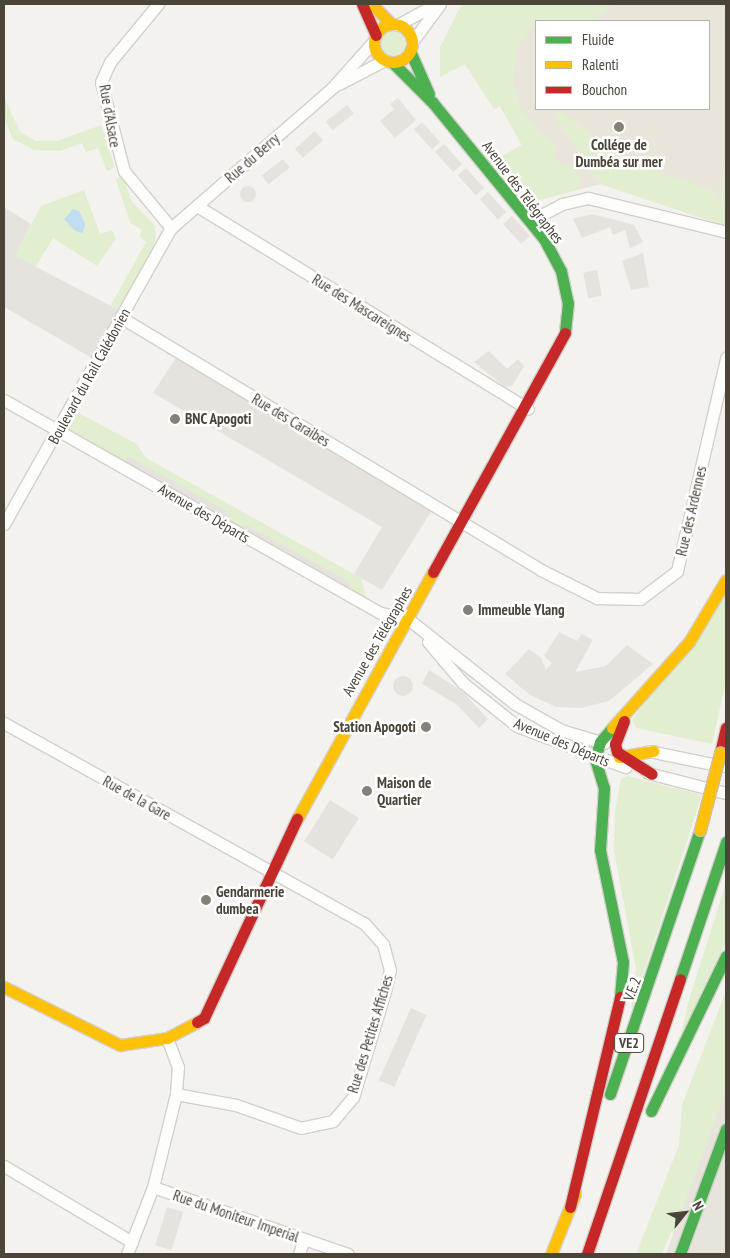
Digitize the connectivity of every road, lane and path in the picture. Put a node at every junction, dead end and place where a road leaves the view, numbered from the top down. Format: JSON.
{"nodes":[{"id":1,"x":362,"y":4,"type":"edge"},
{"id":2,"x":372,"y":4,"type":"edge"},
{"id":3,"x":436,"y":4,"type":"edge"},
{"id":4,"x":440,"y":4,"type":"edge"},
{"id":5,"x":153,"y":6,"type":"edge"},
{"id":6,"x":394,"y":24,"type":"junction"},
{"id":7,"x":375,"y":38,"type":"junction"},
{"id":8,"x":411,"y":46,"type":"junction"},
{"id":9,"x":388,"y":61,"type":"junction"},
{"id":10,"x":333,"y":88,"type":"junction"},
{"id":11,"x":433,"y":103,"type":"junction"},
{"id":12,"x":197,"y":206,"type":"junction"},
{"id":13,"x":530,"y":221,"type":"junction"},
{"id":14,"x":171,"y":228,"type":"junction"},
{"id":15,"x":726,"y":232,"type":"edge"},
{"id":16,"x":122,"y":318,"type":"junction"},
{"id":17,"x":726,"y":358,"type":"edge"},
{"id":18,"x":4,"y":400,"type":"edge"},
{"id":19,"x":528,"y":409,"type":"junction"},
{"id":20,"x":59,"y":431,"type":"junction"},
{"id":21,"x":461,"y":523,"type":"junction"},
{"id":22,"x":4,"y":524,"type":"edge"},
{"id":23,"x":726,"y":580,"type":"edge"},
{"id":24,"x":407,"y":618,"type":"junction"},
{"id":25,"x":629,"y":712,"type":"junction"},
{"id":26,"x":4,"y":723,"type":"edge"},
{"id":27,"x":726,"y":728,"type":"edge"},
{"id":28,"x":600,"y":742,"type":"junction"},
{"id":29,"x":614,"y":744,"type":"junction"},
{"id":30,"x":653,"y":751,"type":"junction"},
{"id":31,"x":623,"y":756,"type":"junction"},
{"id":32,"x":595,"y":759,"type":"junction"},
{"id":33,"x":611,"y":764,"type":"junction"},
{"id":34,"x":726,"y":767,"type":"edge"},
{"id":35,"x":652,"y":774,"type":"junction"},
{"id":36,"x":726,"y":793,"type":"edge"},
{"id":37,"x":604,"y":800,"type":"junction"},
{"id":38,"x":726,"y":842,"type":"edge"},
{"id":39,"x":271,"y":872,"type":"junction"},
{"id":40,"x":726,"y":956,"type":"edge"},
{"id":41,"x":4,"y":987,"type":"edge"},
{"id":42,"x":167,"y":1038,"type":"junction"},
{"id":43,"x":176,"y":1094,"type":"junction"},
{"id":44,"x":726,"y":1130,"type":"edge"},
{"id":45,"x":4,"y":1166,"type":"edge"},
{"id":46,"x":153,"y":1187,"type":"junction"},
{"id":47,"x":613,"y":1188,"type":"junction"},
{"id":48,"x":570,"y":1207,"type":"junction"},
{"id":49,"x":304,"y":1240,"type":"junction"},
{"id":50,"x":132,"y":1242,"type":"junction"},
{"id":51,"x":127,"y":1254,"type":"edge"},
{"id":52,"x":299,"y":1254,"type":"edge"},
{"id":53,"x":348,"y":1254,"type":"edge"},
{"id":54,"x":551,"y":1254,"type":"edge"},
{"id":55,"x":587,"y":1254,"type":"edge"},
{"id":56,"x":680,"y":1254,"type":"edge"}],
"edges":[{"from":1,"to":7,"type":"main road","name":"Avenue des Télégraphes"},
{"from":2,"to":6,"type":"main road","name":"Avenue des Télégraphes"},
{"from":3,"to":6,"type":"street"},
{"from":4,"to":8,"type":"street"},
{"from":5,"to":14,"type":"street","name":"Rue d'Alsace"},
{"from":6,"to":7,"type":"main road"},
{"from":6,"to":8,"type":"main road","name":"Avenue des Télégraphes"},
{"from":7,"to":9,"type":"main road","name":"Avenue des Télégraphes"},
{"from":7,"to":10,"type":"street","name":"Rue du Berry"},
{"from":8,"to":9,"type":"main road"},
{"from":8,"to":11,"type":"main road","name":"Avenue des Télégraphes"},
{"from":9,"to":10,"type":"street","name":"Rue du Berry"},
{"from":9,"to":11,"type":"main road","name":"Avenue des Télégraphes"},
{"from":10,"to":12,"type":"street","name":"Rue du Berry"},
{"from":11,"to":13,"type":"main road","name":"Avenue des Télégraphes"},
{"from":12,"to":14,"type":"street","name":"Rue du Berry"},
{"from":12,"to":19,"type":"street","name":"Rue des Mascareignes"},
{"from":13,"to":15,"type":"street"},
{"from":13,"to":19,"type":"main road","name":"Avenue des Télégraphes"},
{"from":14,"to":16,"type":"street","name":"Boulevard du Rail Calédonien"},
{"from":16,"to":20,"type":"street","name":"Boulevard du Rail Calédonien"},
{"from":16,"to":21,"type":"street","name":"Rue des Caraibes"},
{"from":17,"to":21,"type":"street","name":"Rue des Ardennes"},
{"from":18,"to":20,"type":"street","name":"Avenue des Départs"},
{"from":19,"to":21,"type":"main road","name":"Avenue des Télégraphes"},
{"from":20,"to":22,"type":"street","name":"Boulevard du Rail Calédonien"},
{"from":20,"to":24,"type":"street","name":"Avenue des Départs"},
{"from":21,"to":24,"type":"main road","name":"Avenue des Télégraphes"},
{"from":23,"to":25,"type":"main road"},
{"from":24,"to":28,"type":"street","name":"Avenue des Départs"},
{"from":24,"to":32,"type":"street","name":"Avenue des Départs"},
{"from":24,"to":39,"type":"main road","name":"Avenue des Télégraphes"},
{"from":25,"to":28,"type":"main road"},
{"from":25,"to":29,"type":"main road"},
{"from":26,"to":39,"type":"street","name":"Rue de la Gare"},
{"from":27,"to":48,"type":"main road","name":"V.E.2","number":"VE2","bridge":true},
{"from":28,"to":29,"type":"street","name":"Avenue des Départs"},
{"from":28,"to":32,"type":"main road"},
{"from":29,"to":30,"type":"street","name":"Avenue des Départs"},
{"from":29,"to":31,"type":"main road"},
{"from":30,"to":31,"type":"main road"},
{"from":30,"to":34,"type":"street","name":"Avenue des Départs"},
{"from":31,"to":33,"type":"main road"},
{"from":31,"to":35,"type":"main road"},
{"from":32,"to":33,"type":"street","name":"Avenue des Départs"},
{"from":32,"to":37,"type":"main road"},
{"from":33,"to":35,"type":"street","name":"Avenue des Départs"},
{"from":33,"to":37,"type":"main road"},
{"from":35,"to":36,"type":"street","name":"Avenue des Départs"},
{"from":37,"to":48,"type":"main road"},
{"from":38,"to":47,"type":"main road","number":"VE2"},
{"from":39,"to":42,"type":"main road","name":"Avenue des Télégraphes"},
{"from":39,"to":43,"type":"street","name":"Rue des Petites Affiches"},
{"from":40,"to":47,"type":"main road"},
{"from":41,"to":42,"type":"main road","name":"Avenue des Télégraphes"},
{"from":42,"to":43,"type":"street"},
{"from":43,"to":46,"type":"street"},
{"from":44,"to":56,"type":"main road"},
{"from":45,"to":50,"type":"street"},
{"from":46,"to":49,"type":"street","name":"Rue du Moniteur Imperial"},
{"from":46,"to":50,"type":"street"},
{"from":47,"to":55,"type":"main road","number":"VE2"},
{"from":48,"to":54,"type":"main road","name":"V.E.2","number":"VE2"},
{"from":49,"to":52,"type":"street"},
{"from":49,"to":53,"type":"street","name":"Rue du Moniteur Imperial"},
{"from":50,"to":51,"type":"street"}]}
